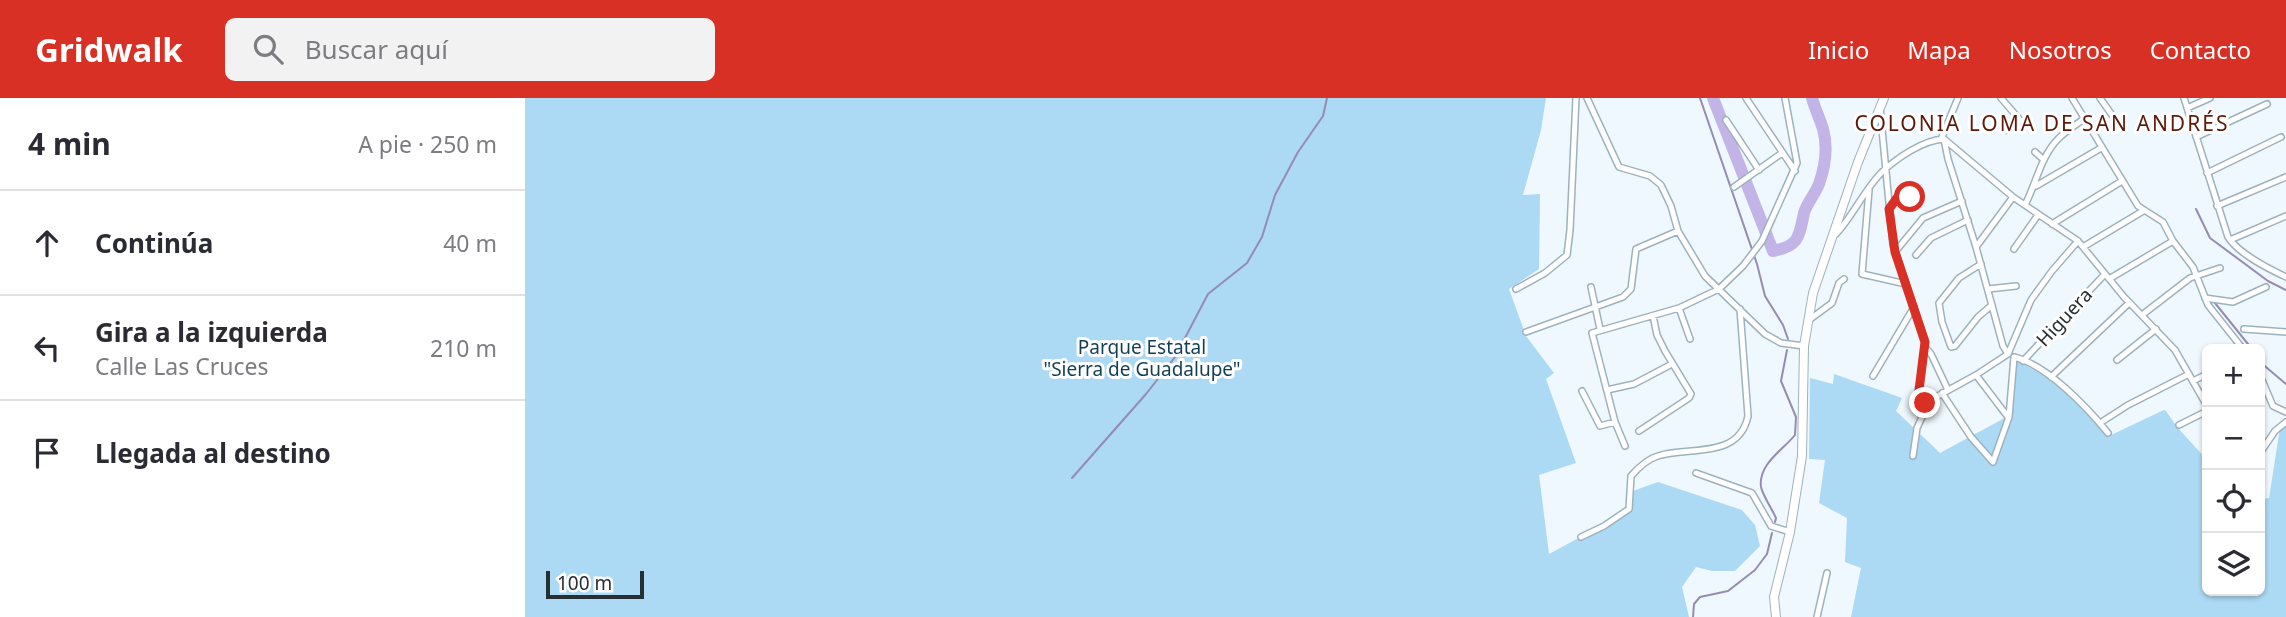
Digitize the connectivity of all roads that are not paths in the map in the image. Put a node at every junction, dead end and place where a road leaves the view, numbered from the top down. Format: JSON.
{"nodes":[{"id":1,"x":1576,"y":98,"type":"edge"},
{"id":2,"x":1587,"y":98,"type":"edge"},
{"id":3,"x":1746,"y":98,"type":"edge"},
{"id":4,"x":1785,"y":98,"type":"edge"},
{"id":5,"x":1884,"y":98,"type":"edge"},
{"id":6,"x":1958,"y":98,"type":"edge"},
{"id":7,"x":2001,"y":98,"type":"edge"},
{"id":8,"x":2072,"y":98,"type":"edge"},
{"id":9,"x":2100,"y":98,"type":"edge"},
{"id":10,"x":2184,"y":98,"type":"edge"},
{"id":11,"x":2210,"y":98,"type":"edge"},
{"id":12,"x":2267,"y":104,"type":"dead end"},
{"id":13,"x":1880,"y":107,"type":"junction"},
{"id":14,"x":2187,"y":108,"type":"junction"},
{"id":15,"x":2112,"y":115,"type":"dead end"},
{"id":16,"x":2085,"y":118,"type":"junction"},
{"id":17,"x":1726,"y":120,"type":"dead end"},
{"id":18,"x":2006,"y":130,"type":"dead end"},
{"id":19,"x":2196,"y":136,"type":"junction"},
{"id":20,"x":2281,"y":137,"type":"dead end"},
{"id":21,"x":1944,"y":139,"type":"junction"},
{"id":22,"x":2101,"y":148,"type":"junction"},
{"id":23,"x":2035,"y":152,"type":"dead end"},
{"id":24,"x":1782,"y":153,"type":"junction"},
{"id":25,"x":2044,"y":160,"type":"junction"},
{"id":26,"x":1886,"y":169,"type":"junction"},
{"id":27,"x":1759,"y":170,"type":"junction"},
{"id":28,"x":1795,"y":171,"type":"junction"},
{"id":29,"x":2207,"y":173,"type":"junction"},
{"id":30,"x":2286,"y":177,"type":"edge"},
{"id":31,"x":2122,"y":181,"type":"junction"},
{"id":32,"x":2036,"y":186,"type":"junction"},
{"id":33,"x":1734,"y":187,"type":"dead end"},
{"id":34,"x":1869,"y":190,"type":"junction"},
{"id":35,"x":2013,"y":197,"type":"junction"},
{"id":36,"x":1962,"y":201,"type":"junction"},
{"id":37,"x":1914,"y":205,"type":"dead end"},
{"id":38,"x":2025,"y":205,"type":"junction"},
{"id":39,"x":2217,"y":206,"type":"junction"},
{"id":40,"x":1889,"y":209,"type":"junction"},
{"id":41,"x":2143,"y":211,"type":"junction"},
{"id":42,"x":2038,"y":215,"type":"junction"},
{"id":43,"x":2286,"y":216,"type":"edge"},
{"id":44,"x":1968,"y":220,"type":"junction"},
{"id":45,"x":2052,"y":224,"type":"junction"},
{"id":46,"x":1678,"y":231,"type":"junction"},
{"id":47,"x":1831,"y":239,"type":"junction"},
{"id":48,"x":2230,"y":240,"type":"junction"},
{"id":49,"x":2078,"y":241,"type":"junction"},
{"id":50,"x":2173,"y":241,"type":"junction"},
{"id":51,"x":1976,"y":247,"type":"junction"},
{"id":52,"x":2083,"y":247,"type":"junction"},
{"id":53,"x":2014,"y":249,"type":"dead end"},
{"id":54,"x":1895,"y":252,"type":"junction"},
{"id":55,"x":1916,"y":256,"type":"dead end"},
{"id":56,"x":1981,"y":264,"type":"junction"},
{"id":57,"x":2221,"y":268,"type":"dead end"},
{"id":58,"x":2196,"y":275,"type":"junction"},
{"id":59,"x":2107,"y":276,"type":"junction"},
{"id":60,"x":2286,"y":277,"type":"edge"},
{"id":61,"x":1844,"y":278,"type":"dead end"},
{"id":62,"x":1906,"y":284,"type":"junction"},
{"id":63,"x":2016,"y":286,"type":"dead end"},
{"id":64,"x":1591,"y":287,"type":"dead end"},
{"id":65,"x":2266,"y":287,"type":"dead end"},
{"id":66,"x":1516,"y":289,"type":"dead end"},
{"id":67,"x":1719,"y":289,"type":"junction"},
{"id":68,"x":1988,"y":289,"type":"junction"},
{"id":69,"x":2205,"y":298,"type":"junction"},
{"id":70,"x":2129,"y":303,"type":"junction"},
{"id":71,"x":1992,"y":305,"type":"junction"},
{"id":72,"x":1914,"y":307,"type":"junction"},
{"id":73,"x":1679,"y":308,"type":"junction"},
{"id":74,"x":1595,"y":309,"type":"junction"},
{"id":75,"x":1740,"y":309,"type":"junction"},
{"id":76,"x":2142,"y":315,"type":"junction"},
{"id":77,"x":1653,"y":316,"type":"junction"},
{"id":78,"x":1808,"y":320,"type":"junction"},
{"id":79,"x":1599,"y":329,"type":"junction"},
{"id":80,"x":2155,"y":329,"type":"junction"},
{"id":81,"x":2244,"y":329,"type":"dead end"},
{"id":82,"x":1526,"y":332,"type":"dead end"},
{"id":83,"x":2286,"y":332,"type":"edge"},
{"id":84,"x":1690,"y":340,"type":"dead end"},
{"id":85,"x":2239,"y":344,"type":"edge"},
{"id":86,"x":1804,"y":346,"type":"junction"},
{"id":87,"x":1925,"y":347,"type":"junction"},
{"id":88,"x":2008,"y":354,"type":"junction"},
{"id":89,"x":2014,"y":357,"type":"junction"},
{"id":90,"x":2117,"y":360,"type":"dead end"},
{"id":91,"x":2023,"y":361,"type":"junction"},
{"id":92,"x":1672,"y":364,"type":"junction"},
{"id":93,"x":1976,"y":374,"type":"junction"},
{"id":94,"x":2189,"y":374,"type":"junction"},
{"id":95,"x":1873,"y":376,"type":"dead end"},
{"id":96,"x":2202,"y":376,"type":"edge"},
{"id":97,"x":2051,"y":377,"type":"junction"},
{"id":98,"x":2193,"y":381,"type":"junction"},
{"id":99,"x":2265,"y":387,"type":"edge"},
{"id":100,"x":1607,"y":390,"type":"junction"},
{"id":101,"x":1582,"y":391,"type":"dead end"},
{"id":102,"x":1945,"y":392,"type":"junction"},
{"id":103,"x":1925,"y":403,"type":"junction"},
{"id":104,"x":2206,"y":407,"type":"edge"},
{"id":105,"x":2202,"y":412,"type":"edge"},
{"id":106,"x":2286,"y":412,"type":"edge"},
{"id":107,"x":2009,"y":417,"type":"junction"},
{"id":108,"x":1615,"y":422,"type":"junction"},
{"id":109,"x":2286,"y":422,"type":"edge"},
{"id":110,"x":2100,"y":423,"type":"junction"},
{"id":111,"x":2179,"y":425,"type":"dead end"},
{"id":112,"x":1639,"y":431,"type":"dead end"},
{"id":113,"x":2108,"y":433,"type":"dead end"},
{"id":114,"x":2265,"y":445,"type":"edge"},
{"id":115,"x":1625,"y":446,"type":"dead end"},
{"id":116,"x":1913,"y":456,"type":"dead end"},
{"id":117,"x":1696,"y":473,"type":"dead end"},
{"id":118,"x":1790,"y":532,"type":"junction"},
{"id":119,"x":1581,"y":537,"type":"dead end"},
{"id":120,"x":1828,"y":573,"type":"dead end"},
{"id":121,"x":1776,"y":617,"type":"edge"},
{"id":122,"x":1817,"y":617,"type":"edge"}],
"edges":[{"from":1,"to":66,"type":"street"},
{"from":2,"to":46,"type":"street"},
{"from":3,"to":24,"type":"street"},
{"from":4,"to":28,"type":"street"},
{"from":5,"to":13,"type":"street"},
{"from":6,"to":21,"type":"street"},
{"from":7,"to":18,"type":"street"},
{"from":8,"to":16,"type":"street"},
{"from":9,"to":15,"type":"street"},
{"from":10,"to":14,"type":"street"},
{"from":11,"to":14,"type":"street"},
{"from":12,"to":19,"type":"street"},
{"from":13,"to":26,"type":"street"},
{"from":13,"to":47,"type":"street"},
{"from":14,"to":19,"type":"street"},
{"from":16,"to":22,"type":"street"},
{"from":16,"to":25,"type":"street"},
{"from":17,"to":27,"type":"street"},
{"from":19,"to":29,"type":"street"},
{"from":20,"to":29,"type":"street"},
{"from":21,"to":26,"type":"street"},
{"from":21,"to":35,"type":"street"},
{"from":21,"to":36,"type":"street"},
{"from":22,"to":31,"type":"street"},
{"from":22,"to":32,"type":"street"},
{"from":23,"to":25,"type":"street"},
{"from":24,"to":27,"type":"street"},
{"from":24,"to":28,"type":"street"},
{"from":25,"to":32,"type":"street"},
{"from":26,"to":34,"type":"street"},
{"from":26,"to":40,"type":"street"},
{"from":27,"to":33,"type":"street"},
{"from":28,"to":67,"type":"street"},
{"from":29,"to":39,"type":"street"},
{"from":30,"to":39,"type":"street"},
{"from":31,"to":41,"type":"street"},
{"from":31,"to":45,"type":"street"},
{"from":32,"to":38,"type":"street"},
{"from":34,"to":47,"type":"street"},
{"from":34,"to":62,"type":"street"},
{"from":35,"to":38,"type":"street"},
{"from":35,"to":51,"type":"street"},
{"from":36,"to":44,"type":"street"},
{"from":36,"to":54,"type":"street"},
{"from":37,"to":40,"type":"street"},
{"from":38,"to":42,"type":"street"},
{"from":39,"to":48,"type":"street"},
{"from":40,"to":54,"type":"street"},
{"from":41,"to":50,"type":"street"},
{"from":41,"to":52,"type":"street"},
{"from":42,"to":45,"type":"street"},
{"from":42,"to":53,"type":"street"},
{"from":43,"to":48,"type":"street"},
{"from":44,"to":51,"type":"street"},
{"from":44,"to":55,"type":"street"},
{"from":45,"to":49,"type":"street"},
{"from":46,"to":67,"type":"street"},
{"from":46,"to":74,"type":"street"},
{"from":47,"to":78,"type":"street"},
{"from":48,"to":60,"type":"street"},
{"from":49,"to":52,"type":"street"},
{"from":49,"to":88,"type":"street"},
{"from":50,"to":58,"type":"street"},
{"from":50,"to":59,"type":"street","name":"Higuera"},
{"from":51,"to":56,"type":"street"},
{"from":52,"to":59,"type":"street"},
{"from":54,"to":62,"type":"street"},
{"from":56,"to":68,"type":"street"},
{"from":56,"to":71,"type":"street"},
{"from":57,"to":58,"type":"street"},
{"from":58,"to":69,"type":"street"},
{"from":58,"to":76,"type":"street"},
{"from":59,"to":70,"type":"street"},
{"from":59,"to":91,"type":"street","name":"Higuera"},
{"from":61,"to":78,"type":"street"},
{"from":62,"to":72,"type":"street"},
{"from":63,"to":68,"type":"street"},
{"from":64,"to":74,"type":"street"},
{"from":65,"to":69,"type":"street"},
{"from":67,"to":73,"type":"street"},
{"from":67,"to":75,"type":"street"},
{"from":68,"to":71,"type":"street"},
{"from":69,"to":85,"type":"street"},
{"from":70,"to":76,"type":"street"},
{"from":70,"to":97,"type":"street"},
{"from":71,"to":88,"type":"street"},
{"from":72,"to":87,"type":"street"},
{"from":72,"to":95,"type":"street"},
{"from":73,"to":77,"type":"street"},
{"from":73,"to":84,"type":"street"},
{"from":74,"to":79,"type":"street"},
{"from":74,"to":82,"type":"street"},
{"from":75,"to":86,"type":"street"},
{"from":75,"to":119,"type":"street"},
{"from":76,"to":80,"type":"street"},
{"from":77,"to":79,"type":"street"},
{"from":77,"to":92,"type":"street"},
{"from":78,"to":86,"type":"street"},
{"from":79,"to":100,"type":"street"},
{"from":80,"to":90,"type":"street"},
{"from":80,"to":94,"type":"street"},
{"from":81,"to":83,"type":"street"},
{"from":86,"to":118,"type":"street"},
{"from":87,"to":102,"type":"street"},
{"from":87,"to":103,"type":"street"},
{"from":88,"to":89,"type":"street"},
{"from":88,"to":93,"type":"street"},
{"from":89,"to":91,"type":"street"},
{"from":89,"to":107,"type":"street"},
{"from":91,"to":97,"type":"street"},
{"from":92,"to":100,"type":"street"},
{"from":92,"to":112,"type":"street"},
{"from":93,"to":102,"type":"street"},
{"from":93,"to":107,"type":"street"},
{"from":94,"to":98,"type":"street"},
{"from":94,"to":110,"type":"street"},
{"from":96,"to":98,"type":"street"},
{"from":97,"to":110,"type":"street"},
{"from":98,"to":104,"type":"street"},
{"from":99,"to":106,"type":"street"},
{"from":100,"to":108,"type":"street"},
{"from":101,"to":108,"type":"street"},
{"from":102,"to":103,"type":"street"},
{"from":102,"to":107,"type":"street"},
{"from":103,"to":116,"type":"street"},
{"from":105,"to":111,"type":"street"},
{"from":108,"to":115,"type":"street"},
{"from":109,"to":114,"type":"street"},
{"from":110,"to":113,"type":"street"},
{"from":117,"to":118,"type":"street"},
{"from":118,"to":121,"type":"street"},
{"from":120,"to":122,"type":"street"}]}
